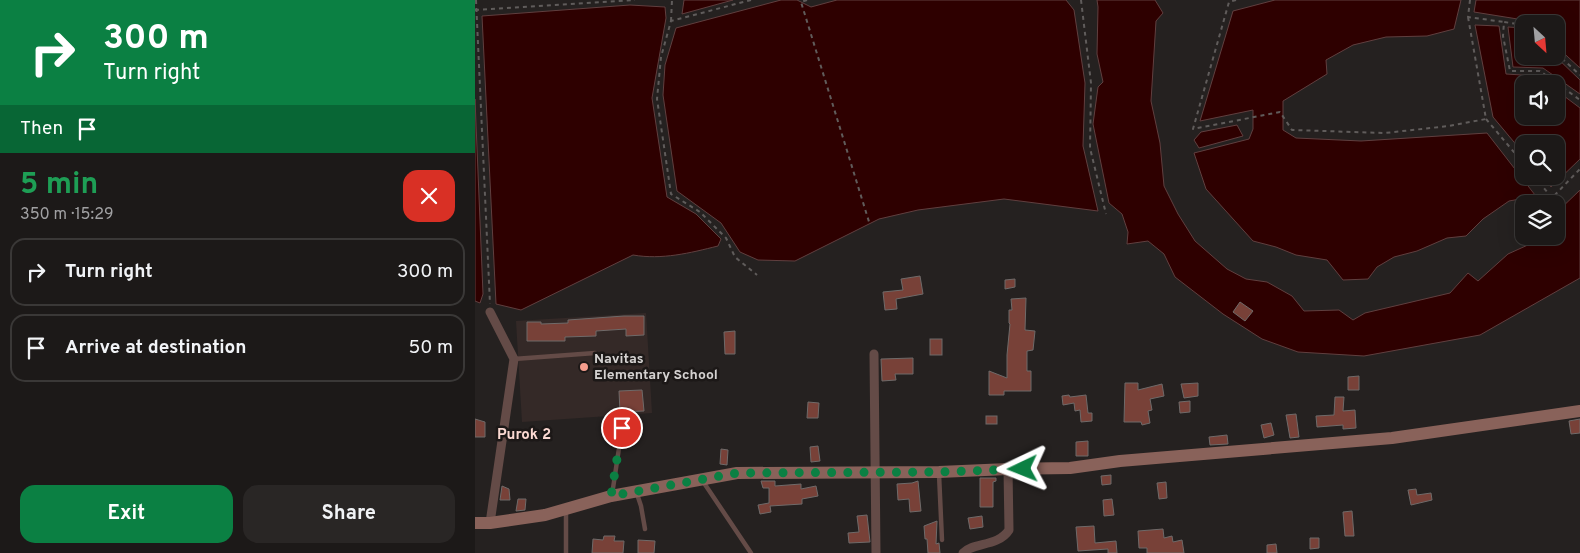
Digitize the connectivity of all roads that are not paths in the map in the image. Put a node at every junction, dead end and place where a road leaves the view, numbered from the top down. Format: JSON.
{"nodes":[{"id":1,"x":491,"y":312,"type":"road end"},
{"id":2,"x":595,"y":353,"type":"dead end"},
{"id":3,"x":874,"y":354,"type":"dead end"},
{"id":4,"x":514,"y":359,"type":"junction"},
{"id":5,"x":1580,"y":411,"type":"edge"},
{"id":6,"x":622,"y":428,"type":"dead end"},
{"id":7,"x":1008,"y":469,"type":"junction"},
{"id":8,"x":874,"y":472,"type":"junction"},
{"id":9,"x":939,"y":472,"type":"junction"},
{"id":10,"x":701,"y":479,"type":"junction"},
{"id":11,"x":636,"y":491,"type":"junction"},
{"id":12,"x":611,"y":496,"type":"junction"},
{"id":13,"x":566,"y":509,"type":"junction"},
{"id":14,"x":475,"y":523,"type":"edge"},
{"id":15,"x":490,"y":523,"type":"junction"},
{"id":16,"x":645,"y":529,"type":"dead end"},
{"id":17,"x":942,"y":540,"type":"dead end"},
{"id":18,"x":566,"y":553,"type":"edge"},
{"id":19,"x":751,"y":553,"type":"edge"},
{"id":20,"x":876,"y":553,"type":"edge"},
{"id":21,"x":963,"y":553,"type":"edge"}],
"edges":[{"from":1,"to":4,"type":"street"},
{"from":2,"to":4,"type":"lane"},
{"from":3,"to":8,"type":"street"},
{"from":4,"to":15,"type":"street"},
{"from":5,"to":7,"type":"street"},
{"from":6,"to":12,"type":"lane"},
{"from":7,"to":9,"type":"street"},
{"from":7,"to":21,"type":"street"},
{"from":8,"to":9,"type":"street"},
{"from":8,"to":10,"type":"street"},
{"from":8,"to":20,"type":"street"},
{"from":9,"to":17,"type":"lane"},
{"from":10,"to":11,"type":"street"},
{"from":10,"to":19,"type":"lane"},
{"from":11,"to":12,"type":"street"},
{"from":11,"to":16,"type":"lane"},
{"from":12,"to":13,"type":"street"},
{"from":13,"to":15,"type":"street"},
{"from":13,"to":18,"type":"lane"},
{"from":14,"to":15,"type":"street"}]}
